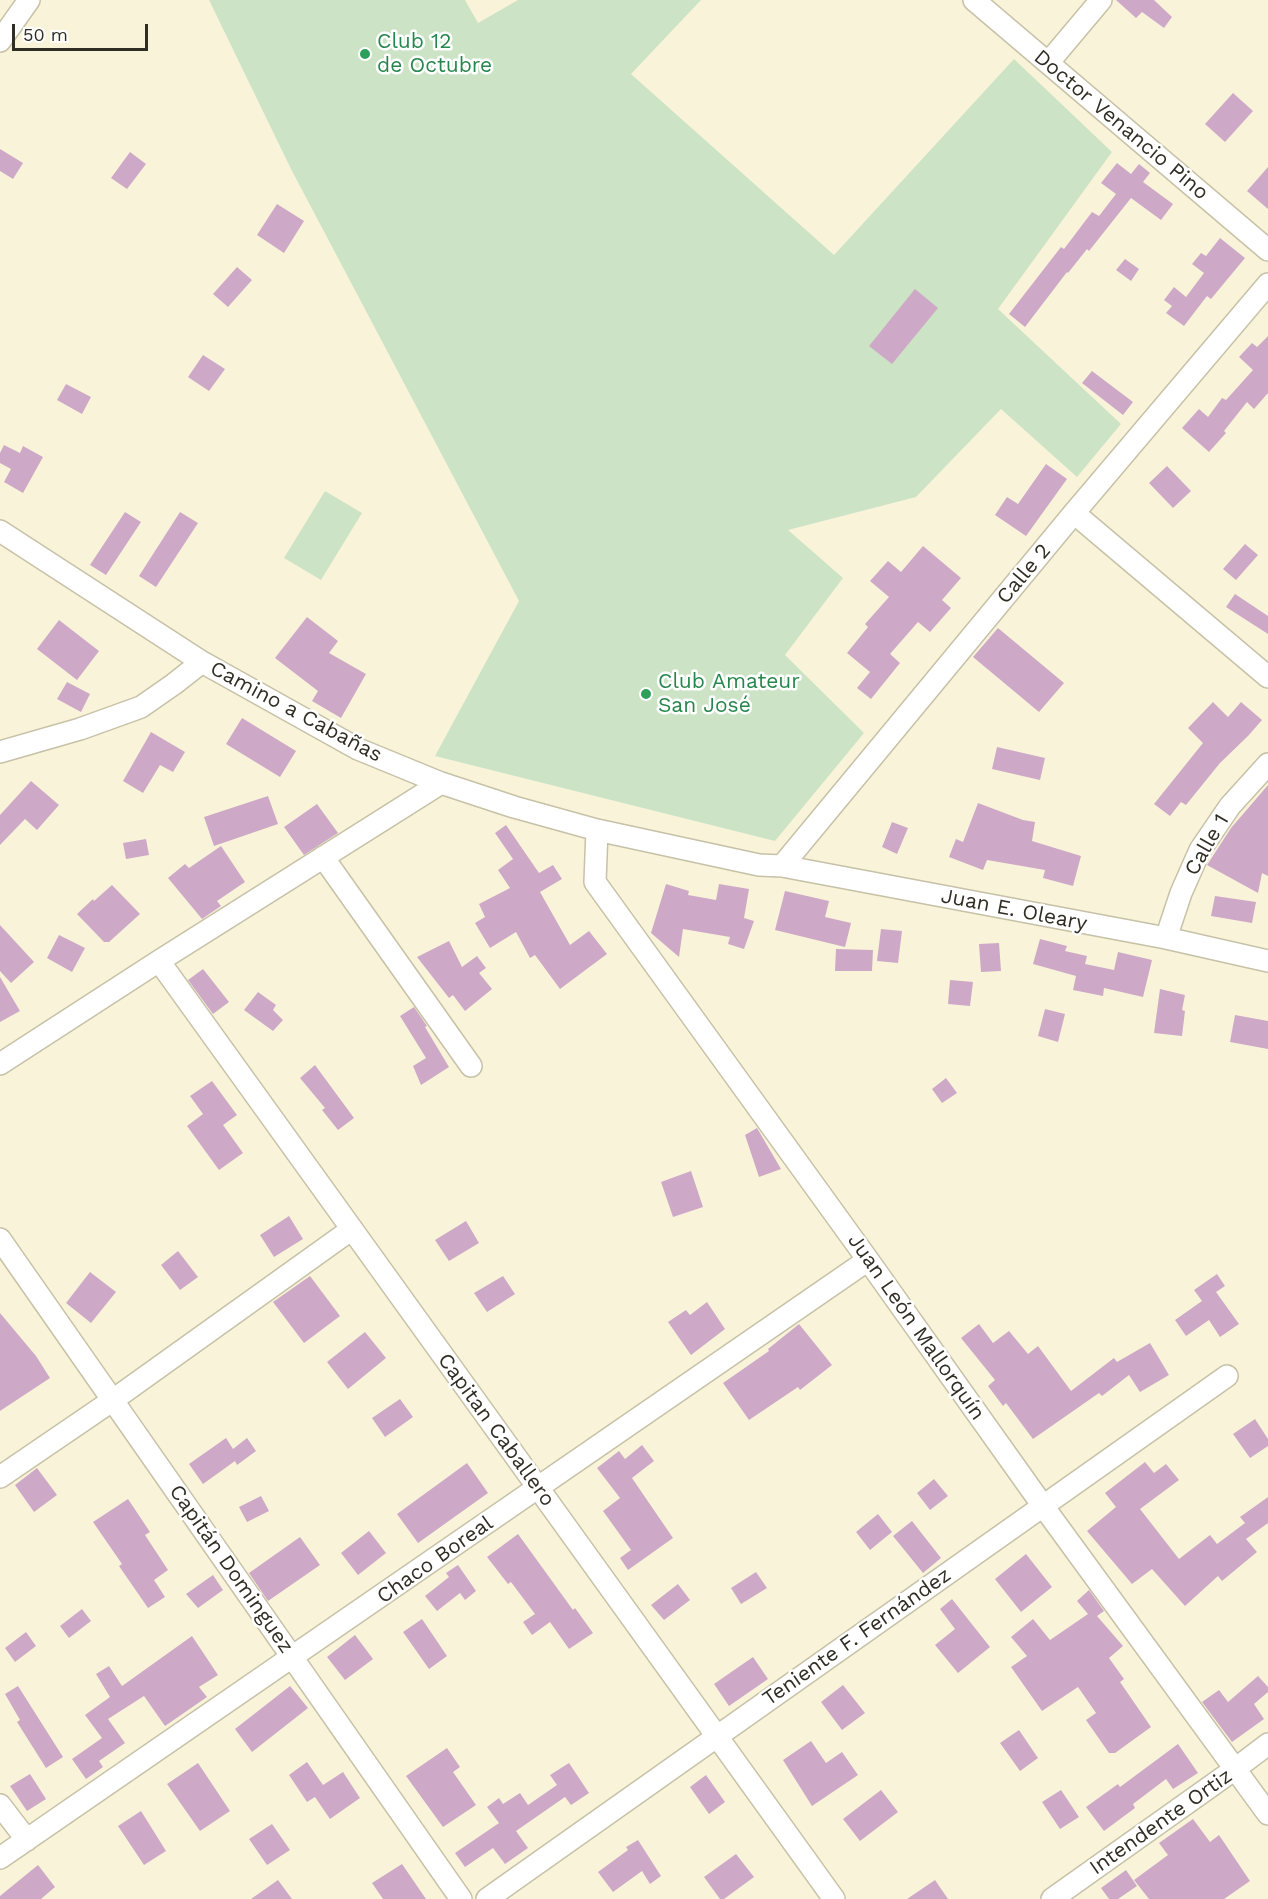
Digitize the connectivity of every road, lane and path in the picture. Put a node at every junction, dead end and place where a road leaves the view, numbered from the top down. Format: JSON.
{"nodes":[{"id":1,"x":29,"y":0,"type":"edge"},
{"id":2,"x":974,"y":0,"type":"edge"},
{"id":3,"x":1101,"y":0,"type":"edge"},
{"id":4,"x":0,"y":41,"type":"edge"},
{"id":5,"x":1048,"y":63,"type":"junction"},
{"id":6,"x":1268,"y":250,"type":"edge"},
{"id":7,"x":1268,"y":284,"type":"edge"},
{"id":8,"x":1074,"y":513,"type":"junction"},
{"id":9,"x":0,"y":531,"type":"edge"},
{"id":10,"x":202,"y":662,"type":"junction"},
{"id":11,"x":1268,"y":677,"type":"edge"},
{"id":12,"x":0,"y":752,"type":"edge"},
{"id":13,"x":1268,"y":764,"type":"edge"},
{"id":14,"x":441,"y":783,"type":"junction"},
{"id":15,"x":597,"y":830,"type":"junction"},
{"id":16,"x":323,"y":857,"type":"junction"},
{"id":17,"x":759,"y":865,"type":"joint"},
{"id":18,"x":782,"y":866,"type":"junction"},
{"id":19,"x":1166,"y":938,"type":"junction"},
{"id":20,"x":159,"y":961,"type":"junction"},
{"id":21,"x":1268,"y":961,"type":"edge"},
{"id":22,"x":0,"y":1064,"type":"edge"},
{"id":23,"x":471,"y":1066,"type":"dead end"},
{"id":24,"x":351,"y":1229,"type":"junction"},
{"id":25,"x":0,"y":1239,"type":"edge"},
{"id":26,"x":868,"y":1260,"type":"junction"},
{"id":27,"x":1227,"y":1376,"type":"dead end"},
{"id":28,"x":113,"y":1400,"type":"junction"},
{"id":29,"x":0,"y":1477,"type":"edge"},
{"id":30,"x":538,"y":1489,"type":"junction"},
{"id":31,"x":1043,"y":1506,"type":"junction"},
{"id":32,"x":293,"y":1658,"type":"junction"},
{"id":33,"x":716,"y":1737,"type":"junction"},
{"id":34,"x":1268,"y":1744,"type":"edge"},
{"id":35,"x":1236,"y":1769,"type":"junction"},
{"id":36,"x":0,"y":1805,"type":"edge"},
{"id":37,"x":1268,"y":1814,"type":"edge"},
{"id":38,"x":27,"y":1840,"type":"junction"},
{"id":39,"x":0,"y":1858,"type":"edge"},
{"id":40,"x":461,"y":1899,"type":"edge"},
{"id":41,"x":487,"y":1899,"type":"edge"},
{"id":42,"x":834,"y":1899,"type":"edge"},
{"id":43,"x":1052,"y":1899,"type":"edge"}],
"edges":[{"from":1,"to":4,"type":"street"},
{"from":2,"to":5,"type":"street","name":"Doctor Venancio Pino"},
{"from":3,"to":5,"type":"street"},
{"from":5,"to":6,"type":"street","name":"Doctor Venancio Pino"},
{"from":7,"to":8,"type":"street","name":"Calle 2"},
{"from":8,"to":11,"type":"street"},
{"from":8,"to":18,"type":"street","name":"Calle 2"},
{"from":9,"to":10,"type":"street","name":"Camino a Cabañas"},
{"from":10,"to":12,"type":"street"},
{"from":10,"to":14,"type":"street","name":"Camino a Cabañas"},
{"from":13,"to":19,"type":"street","name":"Calle 1"},
{"from":14,"to":15,"type":"street","name":"Camino a Cabañas"},
{"from":14,"to":16,"type":"street"},
{"from":15,"to":17,"type":"street","name":"Camino a Cabañas"},
{"from":15,"to":26,"type":"street","name":"Juan León Mallorquín"},
{"from":16,"to":20,"type":"street"},
{"from":16,"to":23,"type":"street"},
{"from":17,"to":18,"type":"street","name":"Juan E. Oleary"},
{"from":18,"to":19,"type":"street","name":"Juan E. Oleary"},
{"from":19,"to":21,"type":"street","name":"Juan E. Oleary"},
{"from":20,"to":22,"type":"street"},
{"from":20,"to":24,"type":"street","name":"Capitan Caballero"},
{"from":24,"to":28,"type":"street"},
{"from":24,"to":30,"type":"street","name":"Capitan Caballero"},
{"from":25,"to":28,"type":"street","name":"Capitán Dominguez"},
{"from":26,"to":30,"type":"street","name":"Chaco Boreal"},
{"from":26,"to":31,"type":"street","name":"Juan León Mallorquín"},
{"from":27,"to":31,"type":"street","name":"Teniente F. Fernández"},
{"from":28,"to":29,"type":"street"},
{"from":28,"to":32,"type":"street","name":"Capitán Dominguez"},
{"from":30,"to":32,"type":"street","name":"Chaco Boreal"},
{"from":30,"to":33,"type":"street","name":"Capitan Caballero"},
{"from":31,"to":33,"type":"street","name":"Teniente F. Fernández"},
{"from":31,"to":35,"type":"street","name":"Juan León Mallorquín"},
{"from":32,"to":38,"type":"street","name":"Chaco Boreal"},
{"from":32,"to":40,"type":"street","name":"Capitán Dominguez"},
{"from":33,"to":41,"type":"street","name":"Teniente F. Fernández"},
{"from":33,"to":42,"type":"street","name":"Capitan Caballero"},
{"from":34,"to":35,"type":"street","name":"Intendente Ortiz"},
{"from":35,"to":37,"type":"street","name":"Juan León Mallorquín"},
{"from":35,"to":43,"type":"street","name":"Intendente Ortiz"},
{"from":36,"to":38,"type":"street"},
{"from":38,"to":39,"type":"street","name":"Chaco Boreal"}]}
